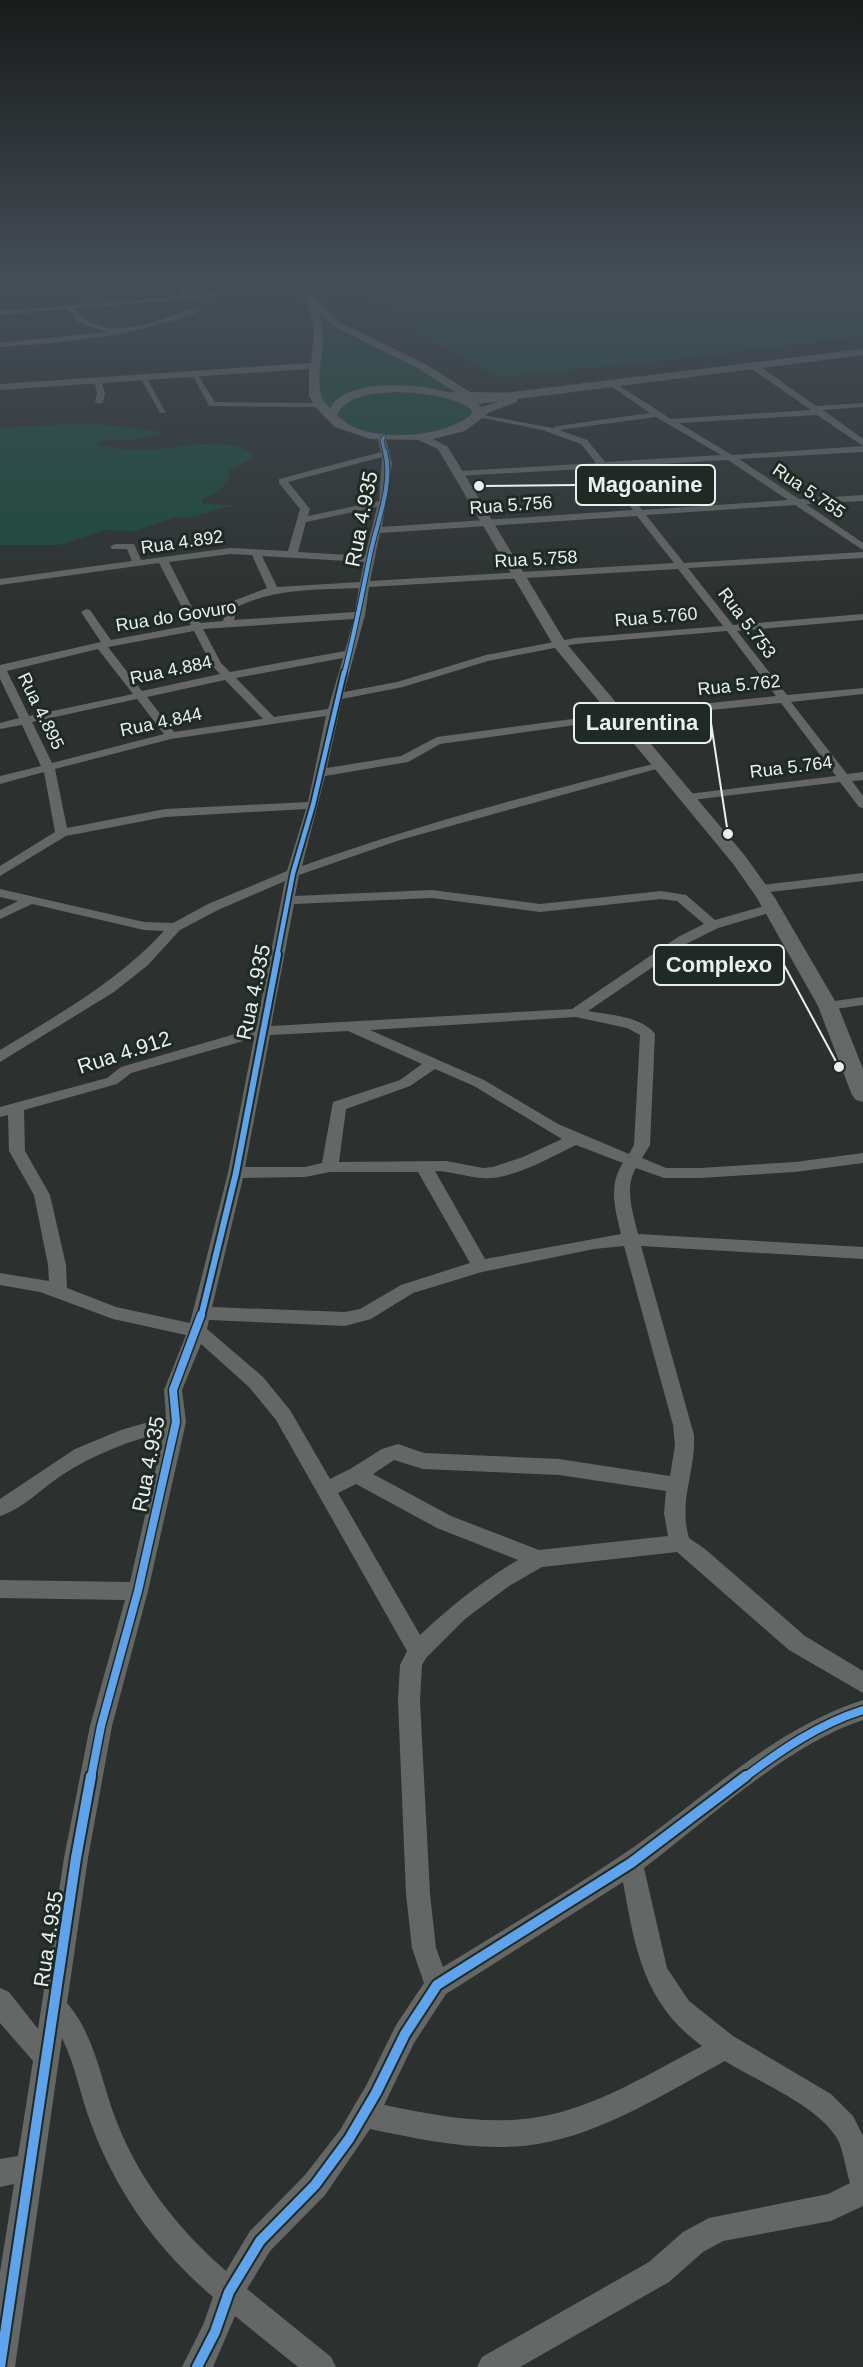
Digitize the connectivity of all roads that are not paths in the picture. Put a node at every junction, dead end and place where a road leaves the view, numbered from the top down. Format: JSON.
{"nodes":[{"id":1,"x":100,"y":389,"type":"edge"},
{"id":2,"x":150,"y":389,"type":"edge"},
{"id":3,"x":204,"y":389,"type":"edge"},
{"id":4,"x":314,"y":389,"type":"edge"},
{"id":5,"x":400,"y":389,"type":"edge"},
{"id":6,"x":410,"y":389,"type":"edge"},
{"id":7,"x":456,"y":389,"type":"edge"},
{"id":8,"x":503,"y":389,"type":"edge"},
{"id":9,"x":559,"y":389,"type":"edge"},
{"id":10,"x":573,"y":389,"type":"edge"},
{"id":11,"x":621,"y":389,"type":"edge"},
{"id":12,"x":788,"y":389,"type":"edge"},
{"id":13,"x":531,"y":394,"type":"junction"},
{"id":14,"x":471,"y":400,"type":"junction"},
{"id":15,"x":99,"y":402,"type":"dead end"},
{"id":16,"x":319,"y":405,"type":"junction"},
{"id":17,"x":863,"y":405,"type":"edge"},
{"id":18,"x":819,"y":410,"type":"junction"},
{"id":19,"x":163,"y":411,"type":"dead end"},
{"id":20,"x":656,"y":415,"type":"junction"},
{"id":21,"x":478,"y":416,"type":"junction"},
{"id":22,"x":332,"y":417,"type":"junction"},
{"id":23,"x":667,"y":422,"type":"junction"},
{"id":24,"x":544,"y":428,"type":"junction"},
{"id":25,"x":443,"y":434,"type":"junction"},
{"id":26,"x":420,"y":437,"type":"junction"},
{"id":27,"x":863,"y":443,"type":"edge"},
{"id":28,"x":386,"y":445,"type":"junction"},
{"id":29,"x":442,"y":447,"type":"junction"},
{"id":30,"x":863,"y":449,"type":"edge"},
{"id":31,"x":731,"y":458,"type":"junction"},
{"id":32,"x":602,"y":465,"type":"junction"},
{"id":33,"x":463,"y":480,"type":"junction"},
{"id":34,"x":863,"y":498,"type":"edge"},
{"id":35,"x":797,"y":502,"type":"junction"},
{"id":36,"x":383,"y":503,"type":"junction"},
{"id":37,"x":642,"y":513,"type":"junction"},
{"id":38,"x":304,"y":520,"type":"junction"},
{"id":39,"x":488,"y":523,"type":"junction"},
{"id":40,"x":377,"y":530,"type":"junction"},
{"id":41,"x":115,"y":547,"type":"dead end"},
{"id":42,"x":863,"y":547,"type":"edge"},
{"id":43,"x":256,"y":553,"type":"junction"},
{"id":44,"x":292,"y":555,"type":"junction"},
{"id":45,"x":863,"y":555,"type":"edge"},
{"id":46,"x":369,"y":559,"type":"junction"},
{"id":47,"x":163,"y":561,"type":"junction"},
{"id":48,"x":138,"y":565,"type":"junction"},
{"id":49,"x":683,"y":567,"type":"junction"},
{"id":50,"x":518,"y":577,"type":"junction"},
{"id":51,"x":0,"y":582,"type":"edge"},
{"id":52,"x":365,"y":586,"type":"junction"},
{"id":53,"x":273,"y":590,"type":"junction"},
{"id":54,"x":86,"y":612,"type":"dead end"},
{"id":55,"x":360,"y":615,"type":"junction"},
{"id":56,"x":863,"y":617,"type":"edge"},
{"id":57,"x":228,"y":622,"type":"junction"},
{"id":58,"x":196,"y":627,"type":"junction"},
{"id":59,"x":730,"y":628,"type":"junction"},
{"id":60,"x":104,"y":644,"type":"junction"},
{"id":61,"x":560,"y":645,"type":"junction"},
{"id":62,"x":350,"y":653,"type":"junction"},
{"id":63,"x":0,"y":668,"type":"edge"},
{"id":64,"x":228,"y":676,"type":"junction"},
{"id":65,"x":863,"y":691,"type":"edge"},
{"id":66,"x":137,"y":695,"type":"junction"},
{"id":67,"x":784,"y":699,"type":"junction"},
{"id":68,"x":336,"y":704,"type":"junction"},
{"id":69,"x":618,"y":716,"type":"junction"},
{"id":70,"x":27,"y":720,"type":"junction"},
{"id":71,"x":270,"y":720,"type":"junction"},
{"id":72,"x":0,"y":726,"type":"edge"},
{"id":73,"x":171,"y":736,"type":"junction"},
{"id":74,"x":661,"y":766,"type":"junction"},
{"id":75,"x":49,"y":769,"type":"junction"},
{"id":76,"x":321,"y":773,"type":"junction"},
{"id":77,"x":863,"y":776,"type":"edge"},
{"id":78,"x":842,"y":778,"type":"junction"},
{"id":79,"x":0,"y":780,"type":"edge"},
{"id":80,"x":688,"y":798,"type":"junction"},
{"id":81,"x":863,"y":804,"type":"edge"},
{"id":82,"x":313,"y":805,"type":"junction"},
{"id":83,"x":62,"y":833,"type":"junction"},
{"id":84,"x":0,"y":872,"type":"edge"},
{"id":85,"x":293,"y":873,"type":"junction"},
{"id":86,"x":863,"y":877,"type":"edge"},
{"id":87,"x":760,"y":889,"type":"junction"},
{"id":88,"x":0,"y":893,"type":"edge"},
{"id":89,"x":29,"y":900,"type":"junction"},
{"id":90,"x":290,"y":900,"type":"junction"},
{"id":91,"x":771,"y":908,"type":"junction"},
{"id":92,"x":0,"y":915,"type":"edge"},
{"id":93,"x":713,"y":925,"type":"junction"},
{"id":94,"x":175,"y":927,"type":"junction"},
{"id":95,"x":863,"y":1001,"type":"edge"},
{"id":96,"x":828,"y":1006,"type":"junction"},
{"id":97,"x":576,"y":1013,"type":"junction"},
{"id":98,"x":350,"y":1026,"type":"junction"},
{"id":99,"x":262,"y":1031,"type":"junction"},
{"id":100,"x":0,"y":1057,"type":"edge"},
{"id":101,"x":435,"y":1062,"type":"junction"},
{"id":102,"x":863,"y":1095,"type":"edge"},
{"id":103,"x":16,"y":1106,"type":"junction"},
{"id":104,"x":0,"y":1112,"type":"edge"},
{"id":105,"x":575,"y":1139,"type":"junction"},
{"id":106,"x":863,"y":1158,"type":"edge"},
{"id":107,"x":632,"y":1161,"type":"junction"},
{"id":108,"x":330,"y":1167,"type":"junction"},
{"id":109,"x":424,"y":1167,"type":"junction"},
{"id":110,"x":236,"y":1173,"type":"junction"},
{"id":111,"x":631,"y":1239,"type":"junction"},
{"id":112,"x":863,"y":1253,"type":"edge"},
{"id":113,"x":481,"y":1266,"type":"junction"},
{"id":114,"x":0,"y":1279,"type":"edge"},
{"id":115,"x":58,"y":1292,"type":"junction"},
{"id":116,"x":199,"y":1322,"type":"junction"},
{"id":117,"x":176,"y":1422,"type":"junction"},
{"id":118,"x":357,"y":1475,"type":"junction"},
{"id":119,"x":676,"y":1485,"type":"junction"},
{"id":120,"x":326,"y":1489,"type":"junction"},
{"id":121,"x":0,"y":1508,"type":"edge"},
{"id":122,"x":680,"y":1543,"type":"junction"},
{"id":123,"x":538,"y":1559,"type":"junction"},
{"id":124,"x":0,"y":1589,"type":"edge"},
{"id":125,"x":138,"y":1591,"type":"junction"},
{"id":126,"x":418,"y":1651,"type":"junction"},
{"id":127,"x":863,"y":1683,"type":"edge"},
{"id":128,"x":863,"y":1710,"type":"edge"},
{"id":129,"x":631,"y":1863,"type":"junction"},
{"id":130,"x":437,"y":1985,"type":"junction"},
{"id":131,"x":0,"y":2001,"type":"edge"},
{"id":132,"x":54,"y":2007,"type":"junction"},
{"id":133,"x":726,"y":2047,"type":"junction"},
{"id":134,"x":47,"y":2058,"type":"junction"},
{"id":135,"x":363,"y":2114,"type":"junction"},
{"id":136,"x":31,"y":2167,"type":"junction"},
{"id":137,"x":0,"y":2173,"type":"edge"},
{"id":138,"x":863,"y":2182,"type":"edge"},
{"id":139,"x":863,"y":2191,"type":"edge"},
{"id":140,"x":229,"y":2292,"type":"junction"},
{"id":141,"x":0,"y":2367,"type":"edge"},
{"id":142,"x":197,"y":2367,"type":"edge"},
{"id":143,"x":321,"y":2367,"type":"edge"},
{"id":144,"x":492,"y":2367,"type":"edge"}],
"edges":[{"from":1,"to":15,"type":"street"},
{"from":2,"to":19,"type":"street"},
{"from":3,"to":16,"type":"street"},
{"from":4,"to":16,"type":"main road"},
{"from":5,"to":22,"type":"main road"},
{"from":6,"to":14,"type":"main road"},
{"from":7,"to":14,"type":"main road"},
{"from":8,"to":13,"type":"main road"},
{"from":9,"to":14,"type":"main road"},
{"from":10,"to":13,"type":"main road"},
{"from":11,"to":20,"type":"street","name":"Rua 5.755"},
{"from":12,"to":18,"type":"street"},
{"from":13,"to":14,"type":"main road"},
{"from":13,"to":21,"type":"main road"},
{"from":14,"to":21,"type":"main road"},
{"from":16,"to":22,"type":"main road"},
{"from":17,"to":18,"type":"street"},
{"from":18,"to":23,"type":"street"},
{"from":18,"to":27,"type":"street"},
{"from":20,"to":23,"type":"street","name":"Rua 5.755"},
{"from":20,"to":24,"type":"street"},
{"from":21,"to":24,"type":"street"},
{"from":21,"to":25,"type":"main road"},
{"from":22,"to":28,"type":"main road"},
{"from":23,"to":31,"type":"street","name":"Rua 5.755"},
{"from":24,"to":32,"type":"street","name":"Rua 5.753"},
{"from":25,"to":26,"type":"main road"},
{"from":25,"to":29,"type":"main road"},
{"from":26,"to":28,"type":"main road"},
{"from":26,"to":29,"type":"main road"},
{"from":28,"to":36,"type":"street","name":"Rua 4.935"},
{"from":28,"to":38,"type":"street"},
{"from":29,"to":33,"type":"main road"},
{"from":30,"to":31,"type":"street"},
{"from":31,"to":32,"type":"street"},
{"from":31,"to":35,"type":"street","name":"Rua 5.755"},
{"from":32,"to":33,"type":"street"},
{"from":32,"to":37,"type":"street","name":"Rua 5.753"},
{"from":33,"to":39,"type":"main road"},
{"from":34,"to":35,"type":"street","name":"Rua 5.756"},
{"from":35,"to":37,"type":"street","name":"Rua 5.756"},
{"from":35,"to":42,"type":"street","name":"Rua 5.755"},
{"from":36,"to":38,"type":"street"},
{"from":36,"to":40,"type":"street","name":"Rua 4.935"},
{"from":37,"to":39,"type":"street","name":"Rua 5.756"},
{"from":37,"to":49,"type":"street","name":"Rua 5.753"},
{"from":38,"to":44,"type":"street"},
{"from":39,"to":40,"type":"street","name":"Rua 5.756"},
{"from":39,"to":50,"type":"main road"},
{"from":40,"to":46,"type":"street","name":"Rua 4.935"},
{"from":41,"to":48,"type":"street"},
{"from":43,"to":44,"type":"street","name":"Rua 4.892"},
{"from":43,"to":47,"type":"street","name":"Rua 4.892"},
{"from":43,"to":53,"type":"street"},
{"from":44,"to":46,"type":"street","name":"Rua 4.892"},
{"from":45,"to":49,"type":"street","name":"Rua 5.758"},
{"from":46,"to":52,"type":"street","name":"Rua 4.935"},
{"from":47,"to":48,"type":"street","name":"Rua 4.892"},
{"from":47,"to":58,"type":"street"},
{"from":48,"to":51,"type":"street","name":"Rua 4.892"},
{"from":49,"to":50,"type":"street","name":"Rua 5.758"},
{"from":49,"to":59,"type":"street","name":"Rua 5.753"},
{"from":50,"to":52,"type":"street","name":"Rua 5.758"},
{"from":50,"to":61,"type":"main road"},
{"from":52,"to":53,"type":"street","name":"Rua 5.758"},
{"from":52,"to":55,"type":"street","name":"Rua 4.935"},
{"from":53,"to":57,"type":"street","name":"Rua 5.758"},
{"from":54,"to":60,"type":"street"},
{"from":55,"to":57,"type":"street","name":"Rua do Govuro"},
{"from":55,"to":62,"type":"street","name":"Rua 4.935"},
{"from":56,"to":59,"type":"street","name":"Rua 5.760"},
{"from":57,"to":58,"type":"street","name":"Rua do Govuro"},
{"from":58,"to":60,"type":"street","name":"Rua do Govuro"},
{"from":58,"to":64,"type":"street"},
{"from":59,"to":61,"type":"street","name":"Rua 5.760"},
{"from":59,"to":67,"type":"street","name":"Rua 5.753"},
{"from":60,"to":63,"type":"street","name":"Rua do Govuro"},
{"from":60,"to":66,"type":"street"},
{"from":61,"to":68,"type":"street","name":"Rua 5.760"},
{"from":61,"to":69,"type":"main road"},
{"from":62,"to":64,"type":"street","name":"Rua 4.884"},
{"from":62,"to":68,"type":"street","name":"Rua 4.935"},
{"from":63,"to":70,"type":"street","name":"Rua 4.895"},
{"from":64,"to":66,"type":"street","name":"Rua 4.884"},
{"from":64,"to":71,"type":"street"},
{"from":65,"to":67,"type":"street","name":"Rua 5.762"},
{"from":66,"to":70,"type":"street","name":"Rua 4.884"},
{"from":66,"to":73,"type":"street"},
{"from":67,"to":69,"type":"street","name":"Rua 5.762"},
{"from":67,"to":78,"type":"street","name":"Rua 5.753"},
{"from":68,"to":71,"type":"street","name":"Rua 4.844"},
{"from":68,"to":76,"type":"street","name":"Rua 4.935"},
{"from":69,"to":74,"type":"main road"},
{"from":69,"to":76,"type":"street","name":"Rua 5.762"},
{"from":70,"to":72,"type":"street","name":"Rua 4.884"},
{"from":70,"to":75,"type":"street","name":"Rua 4.895"},
{"from":71,"to":73,"type":"street","name":"Rua 4.844"},
{"from":73,"to":75,"type":"street","name":"Rua 4.844"},
{"from":74,"to":80,"type":"main road"},
{"from":74,"to":85,"type":"street"},
{"from":75,"to":79,"type":"street","name":"Rua 4.844"},
{"from":75,"to":83,"type":"street","name":"Rua 4.895"},
{"from":76,"to":82,"type":"street","name":"Rua 4.935"},
{"from":77,"to":78,"type":"street","name":"Rua 5.764"},
{"from":78,"to":80,"type":"street","name":"Rua 5.764"},
{"from":78,"to":81,"type":"street","name":"Rua 5.753"},
{"from":80,"to":87,"type":"main road"},
{"from":82,"to":83,"type":"street"},
{"from":82,"to":85,"type":"street","name":"Rua 4.935"},
{"from":83,"to":84,"type":"street"},
{"from":85,"to":90,"type":"street","name":"Rua 4.935"},
{"from":85,"to":94,"type":"street"},
{"from":86,"to":87,"type":"street"},
{"from":87,"to":91,"type":"main road"},
{"from":88,"to":89,"type":"street"},
{"from":89,"to":92,"type":"street"},
{"from":89,"to":94,"type":"street"},
{"from":90,"to":93,"type":"street"},
{"from":90,"to":99,"type":"street","name":"Rua 4.935"},
{"from":91,"to":93,"type":"street"},
{"from":91,"to":96,"type":"main road"},
{"from":93,"to":97,"type":"street"},
{"from":94,"to":100,"type":"street"},
{"from":95,"to":96,"type":"street"},
{"from":96,"to":102,"type":"main road"},
{"from":97,"to":98,"type":"street","name":"Rua 4.912"},
{"from":97,"to":107,"type":"street","name":"Rua 4.912"},
{"from":98,"to":99,"type":"street","name":"Rua 4.912"},
{"from":98,"to":101,"type":"street"},
{"from":99,"to":103,"type":"street","name":"Rua 4.912"},
{"from":99,"to":110,"type":"street","name":"Rua 4.935"},
{"from":101,"to":105,"type":"street"},
{"from":101,"to":108,"type":"street"},
{"from":103,"to":104,"type":"street","name":"Rua 4.912"},
{"from":103,"to":115,"type":"street"},
{"from":105,"to":107,"type":"street"},
{"from":105,"to":109,"type":"street"},
{"from":106,"to":107,"type":"street"},
{"from":107,"to":111,"type":"street"},
{"from":108,"to":109,"type":"street"},
{"from":108,"to":110,"type":"street"},
{"from":109,"to":113,"type":"street"},
{"from":110,"to":116,"type":"street","name":"Rua 4.935"},
{"from":111,"to":112,"type":"street"},
{"from":111,"to":113,"type":"street"},
{"from":111,"to":119,"type":"street"},
{"from":113,"to":116,"type":"street"},
{"from":114,"to":115,"type":"street"},
{"from":115,"to":116,"type":"street"},
{"from":116,"to":117,"type":"street","name":"Rua 4.935"},
{"from":116,"to":120,"type":"street"},
{"from":117,"to":121,"type":"street"},
{"from":117,"to":125,"type":"street","name":"Rua 4.935"},
{"from":118,"to":119,"type":"street"},
{"from":118,"to":120,"type":"street"},
{"from":118,"to":123,"type":"street"},
{"from":119,"to":122,"type":"street"},
{"from":120,"to":126,"type":"street"},
{"from":122,"to":123,"type":"street"},
{"from":122,"to":127,"type":"street"},
{"from":123,"to":126,"type":"street"},
{"from":124,"to":125,"type":"street"},
{"from":125,"to":132,"type":"street","name":"Rua 4.935"},
{"from":126,"to":130,"type":"street"},
{"from":128,"to":129,"type":"street"},
{"from":129,"to":130,"type":"street"},
{"from":129,"to":133,"type":"street"},
{"from":130,"to":135,"type":"street"},
{"from":131,"to":134,"type":"street"},
{"from":132,"to":134,"type":"street","name":"Rua 4.935"},
{"from":132,"to":140,"type":"street"},
{"from":133,"to":135,"type":"street"},
{"from":133,"to":138,"type":"street"},
{"from":134,"to":136,"type":"street","name":"Rua 4.935"},
{"from":135,"to":140,"type":"street"},
{"from":136,"to":137,"type":"street"},
{"from":136,"to":141,"type":"street","name":"Rua 4.935"},
{"from":139,"to":144,"type":"street"},
{"from":140,"to":142,"type":"street"},
{"from":140,"to":143,"type":"street"}]}
